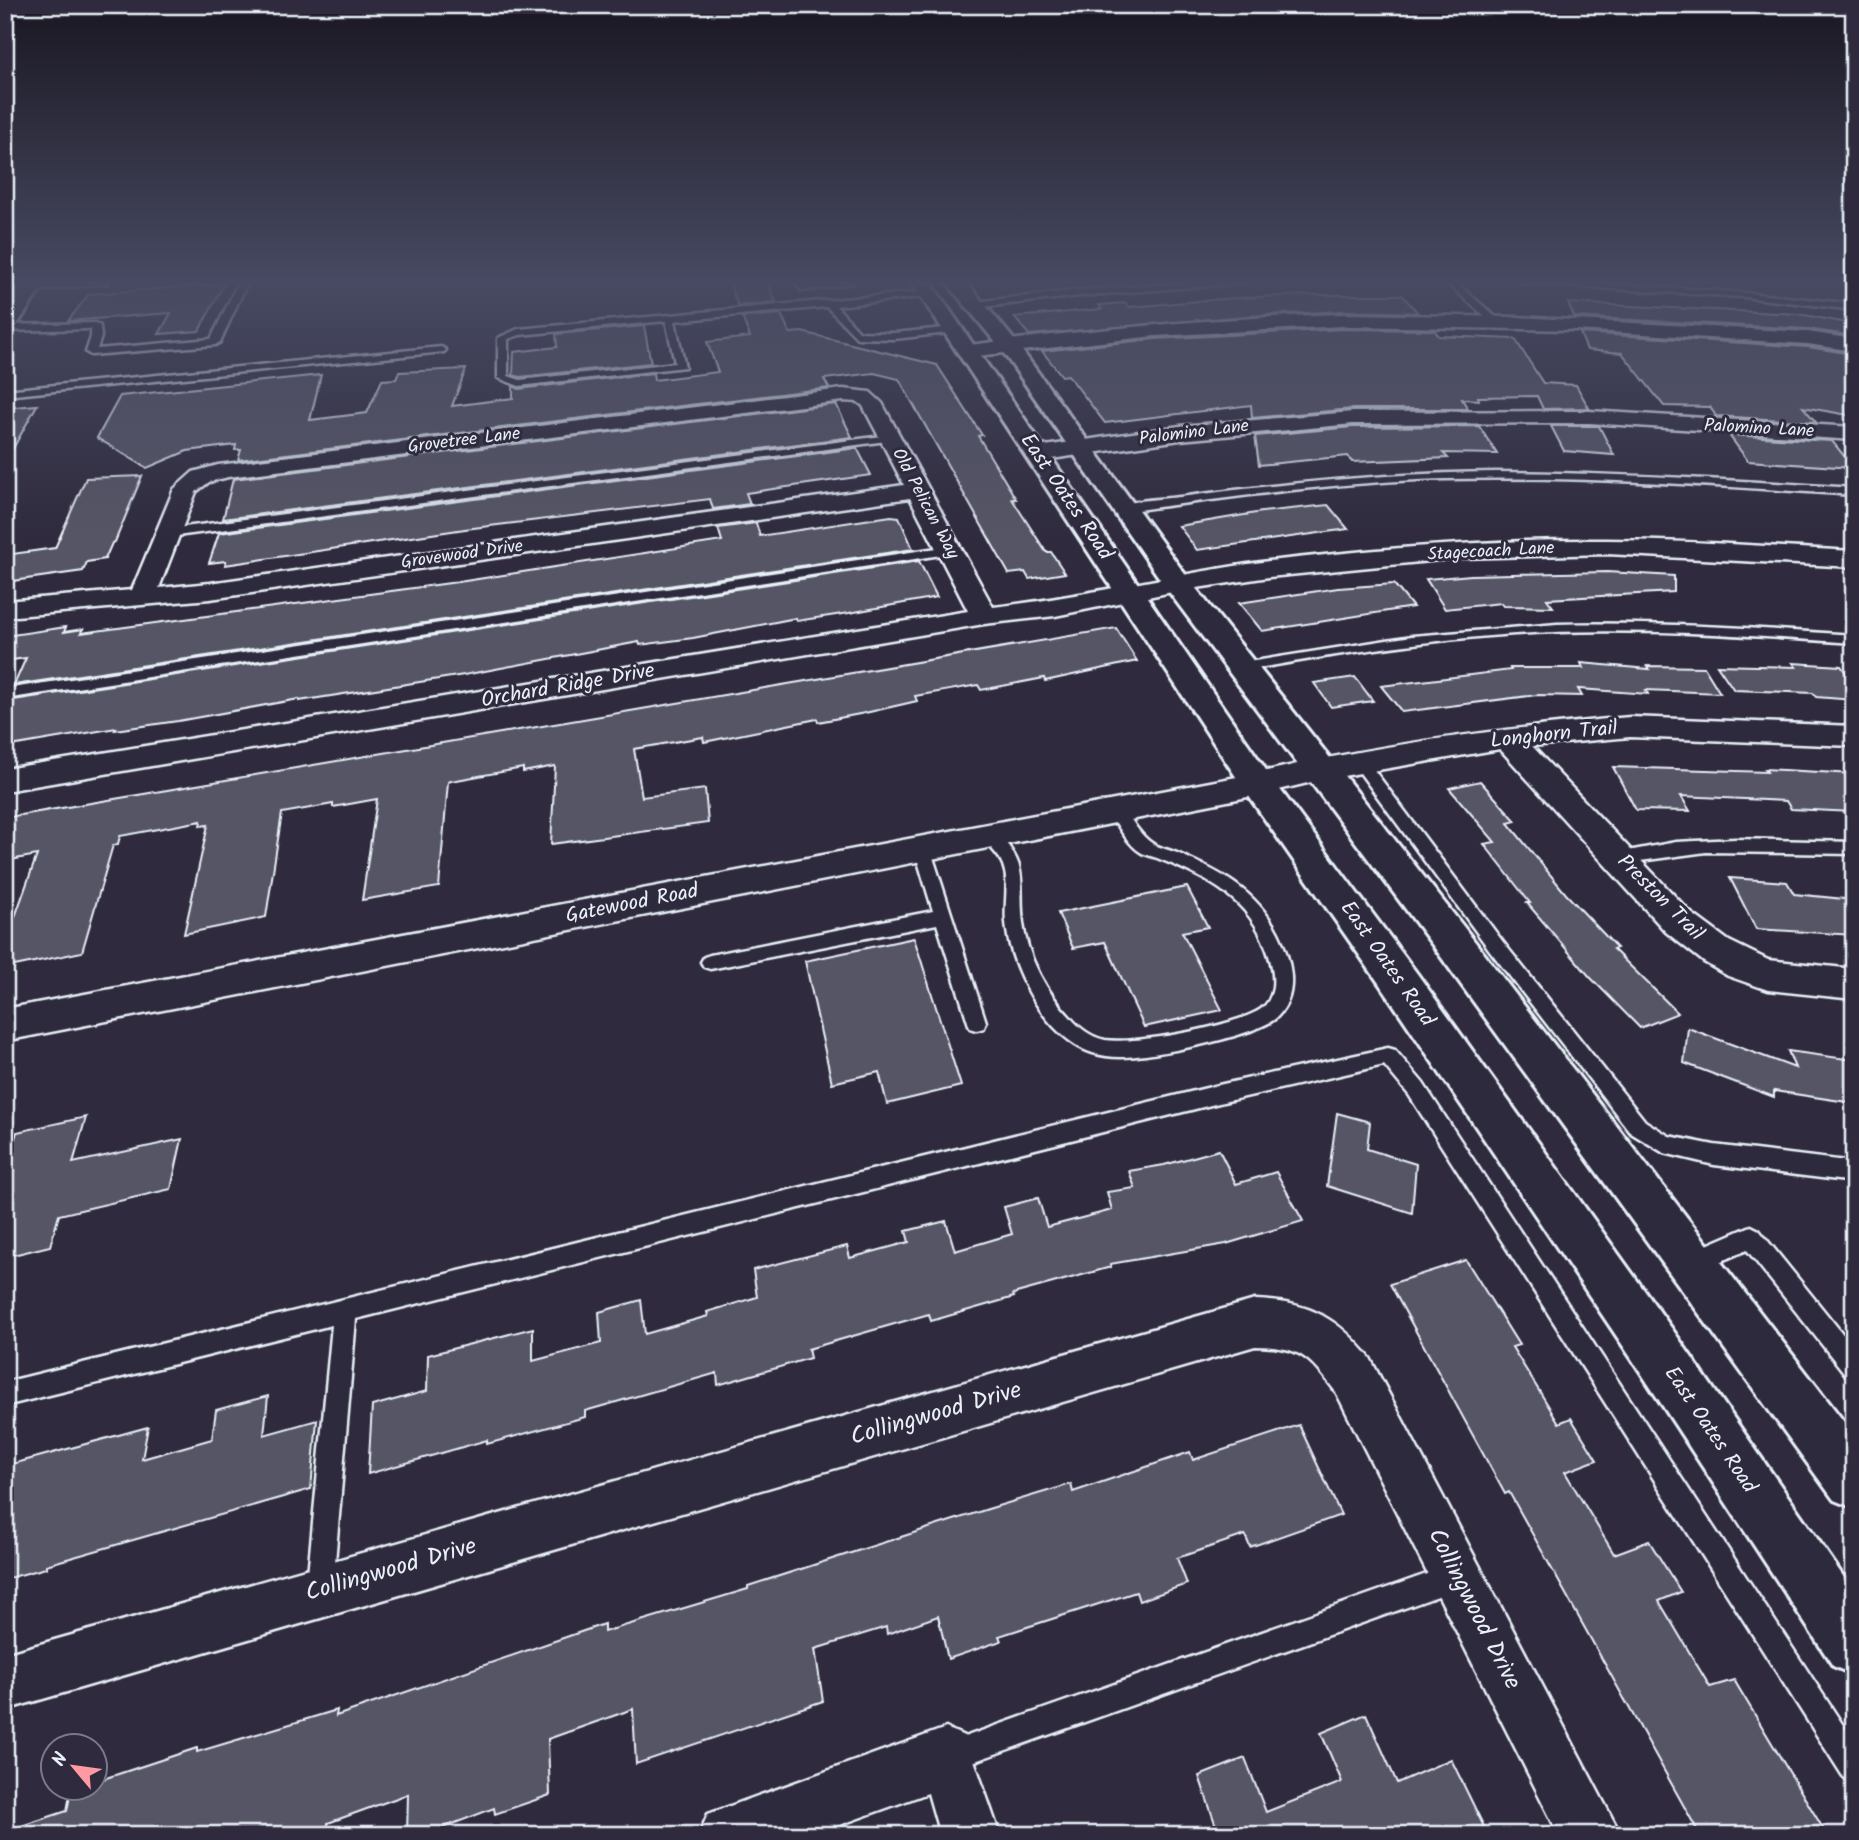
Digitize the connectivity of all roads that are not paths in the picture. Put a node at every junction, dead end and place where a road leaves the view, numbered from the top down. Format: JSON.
{"nodes":[{"id":1,"x":250,"y":369,"type":"edge"},
{"id":2,"x":503,"y":369,"type":"edge"},
{"id":3,"x":646,"y":369,"type":"edge"},
{"id":4,"x":981,"y":369,"type":"edge"},
{"id":5,"x":1025,"y":369,"type":"edge"},
{"id":6,"x":5,"y":393,"type":"edge"},
{"id":7,"x":863,"y":396,"type":"joint"},
{"id":8,"x":1854,"y":434,"type":"edge"},
{"id":9,"x":890,"y":438,"type":"junction"},
{"id":10,"x":1080,"y":447,"type":"junction"},
{"id":11,"x":1038,"y":454,"type":"junction"},
{"id":12,"x":918,"y":491,"type":"junction"},
{"id":13,"x":1854,"y":492,"type":"edge"},
{"id":14,"x":1123,"y":508,"type":"junction"},
{"id":15,"x":169,"y":533,"type":"junction"},
{"id":16,"x":950,"y":550,"type":"junction"},
{"id":17,"x":1854,"y":559,"type":"edge"},
{"id":18,"x":1177,"y":583,"type":"junction"},
{"id":19,"x":1131,"y":594,"type":"junction"},
{"id":20,"x":144,"y":597,"type":"junction"},
{"id":21,"x":5,"y":609,"type":"edge"},
{"id":22,"x":984,"y":616,"type":"junction"},
{"id":23,"x":1854,"y":639,"type":"edge"},
{"id":24,"x":1242,"y":667,"type":"junction"},
{"id":25,"x":5,"y":694,"type":"edge"},
{"id":26,"x":1854,"y":736,"type":"edge"},
{"id":27,"x":1507,"y":738,"type":"junction"},
{"id":28,"x":1360,"y":762,"type":"junction"},
{"id":29,"x":1320,"y":769,"type":"junction"},
{"id":30,"x":5,"y":780,"type":"edge"},
{"id":31,"x":1258,"y":784,"type":"junction"},
{"id":32,"x":1116,"y":811,"type":"junction"},
{"id":33,"x":989,"y":835,"type":"junction"},
{"id":34,"x":922,"y":848,"type":"junction"},
{"id":35,"x":1854,"y":848,"type":"edge"},
{"id":36,"x":1618,"y":858,"type":"junction"},
{"id":37,"x":944,"y":915,"type":"junction"},
{"id":38,"x":710,"y":962,"type":"dead end"},
{"id":39,"x":1854,"y":984,"type":"edge"},
{"id":40,"x":977,"y":1022,"type":"dead end"},
{"id":41,"x":5,"y":1025,"type":"edge"},
{"id":42,"x":1854,"y":1172,"type":"edge"},
{"id":43,"x":1691,"y":1263,"type":"junction"},
{"id":44,"x":345,"y":1310,"type":"junction"},
{"id":45,"x":1854,"y":1367,"type":"edge"},
{"id":46,"x":5,"y":1394,"type":"edge"},
{"id":47,"x":1854,"y":1480,"type":"edge"},
{"id":48,"x":1457,"y":1576,"type":"junction"},
{"id":49,"x":320,"y":1591,"type":"junction"},
{"id":50,"x":1854,"y":1645,"type":"edge"},
{"id":51,"x":5,"y":1682,"type":"edge"},
{"id":52,"x":946,"y":1757,"type":"junction"},
{"id":53,"x":1854,"y":1768,"type":"edge"},
{"id":54,"x":729,"y":1835,"type":"edge"},
{"id":55,"x":970,"y":1835,"type":"edge"},
{"id":56,"x":1591,"y":1835,"type":"edge"}],
"edges":[{"from":1,"to":6,"type":"lane"},
{"from":2,"to":3,"type":"lane"},
{"from":4,"to":11,"type":"main road","name":"East Oates Road"},
{"from":5,"to":10,"type":"main road","name":"East Oates Road"},
{"from":7,"to":9,"type":"street","name":"Old Pelican Way"},
{"from":7,"to":15,"type":"street","name":"Grovetree Lane"},
{"from":8,"to":10,"type":"street","name":"Palomino Lane"},
{"from":9,"to":12,"type":"street","name":"Old Pelican Way"},
{"from":9,"to":15,"type":"lane"},
{"from":10,"to":11,"type":"street","name":"Palomino Lane"},
{"from":10,"to":14,"type":"main road","name":"East Oates Road"},
{"from":11,"to":19,"type":"main road","name":"East Oates Road"},
{"from":12,"to":16,"type":"street","name":"Old Pelican Way"},
{"from":12,"to":20,"type":"street","name":"Grovewood Drive"},
{"from":13,"to":14,"type":"lane"},
{"from":14,"to":18,"type":"main road","name":"East Oates Road"},
{"from":15,"to":20,"type":"street","name":"Grovetree Lane"},
{"from":16,"to":22,"type":"street","name":"Old Pelican Way"},
{"from":16,"to":25,"type":"lane"},
{"from":17,"to":18,"type":"street","name":"Stagecoach Lane"},
{"from":18,"to":19,"type":"street","name":"Stagecoach Lane"},
{"from":18,"to":24,"type":"main road","name":"East Oates Road"},
{"from":19,"to":22,"type":"street","name":"Orchard Ridge Drive"},
{"from":19,"to":31,"type":"main road","name":"East Oates Road"},
{"from":20,"to":21,"type":"street","name":"Grovewood Drive"},
{"from":22,"to":30,"type":"street","name":"Orchard Ridge Drive"},
{"from":23,"to":24,"type":"lane"},
{"from":24,"to":29,"type":"main road","name":"East Oates Road"},
{"from":26,"to":27,"type":"street","name":"Longhorn Trail"},
{"from":27,"to":28,"type":"street","name":"Longhorn Trail"},
{"from":27,"to":36,"type":"street","name":"Preston Trail"},
{"from":28,"to":29,"type":"street","name":"Longhorn Trail"},
{"from":28,"to":42,"type":"lane"},
{"from":29,"to":31,"type":"street","name":"Longhorn Trail"},
{"from":29,"to":43,"type":"main road","name":"East Oates Road"},
{"from":31,"to":32,"type":"street","name":"Gatewood Road"},
{"from":31,"to":50,"type":"main road","name":"East Oates Road"},
{"from":32,"to":33,"type":"street","name":"Gatewood Road"},
{"from":32,"to":33,"type":"lane"},
{"from":33,"to":34,"type":"street","name":"Gatewood Road"},
{"from":34,"to":37,"type":"lane"},
{"from":34,"to":41,"type":"street","name":"Gatewood Road"},
{"from":35,"to":36,"type":"lane"},
{"from":36,"to":39,"type":"street","name":"Preston Trail"},
{"from":37,"to":38,"type":"lane"},
{"from":37,"to":40,"type":"lane"},
{"from":43,"to":45,"type":"lane"},
{"from":43,"to":47,"type":"main road","name":"East Oates Road"},
{"from":44,"to":46,"type":"lane"},
{"from":44,"to":49,"type":"lane"},
{"from":44,"to":53,"type":"lane"},
{"from":48,"to":49,"type":"street","name":"Collingwood Drive"},
{"from":48,"to":52,"type":"lane"},
{"from":48,"to":56,"type":"street","name":"Collingwood Drive"},
{"from":49,"to":51,"type":"street","name":"Collingwood Drive"},
{"from":52,"to":54,"type":"street"},
{"from":52,"to":55,"type":"street"}]}
